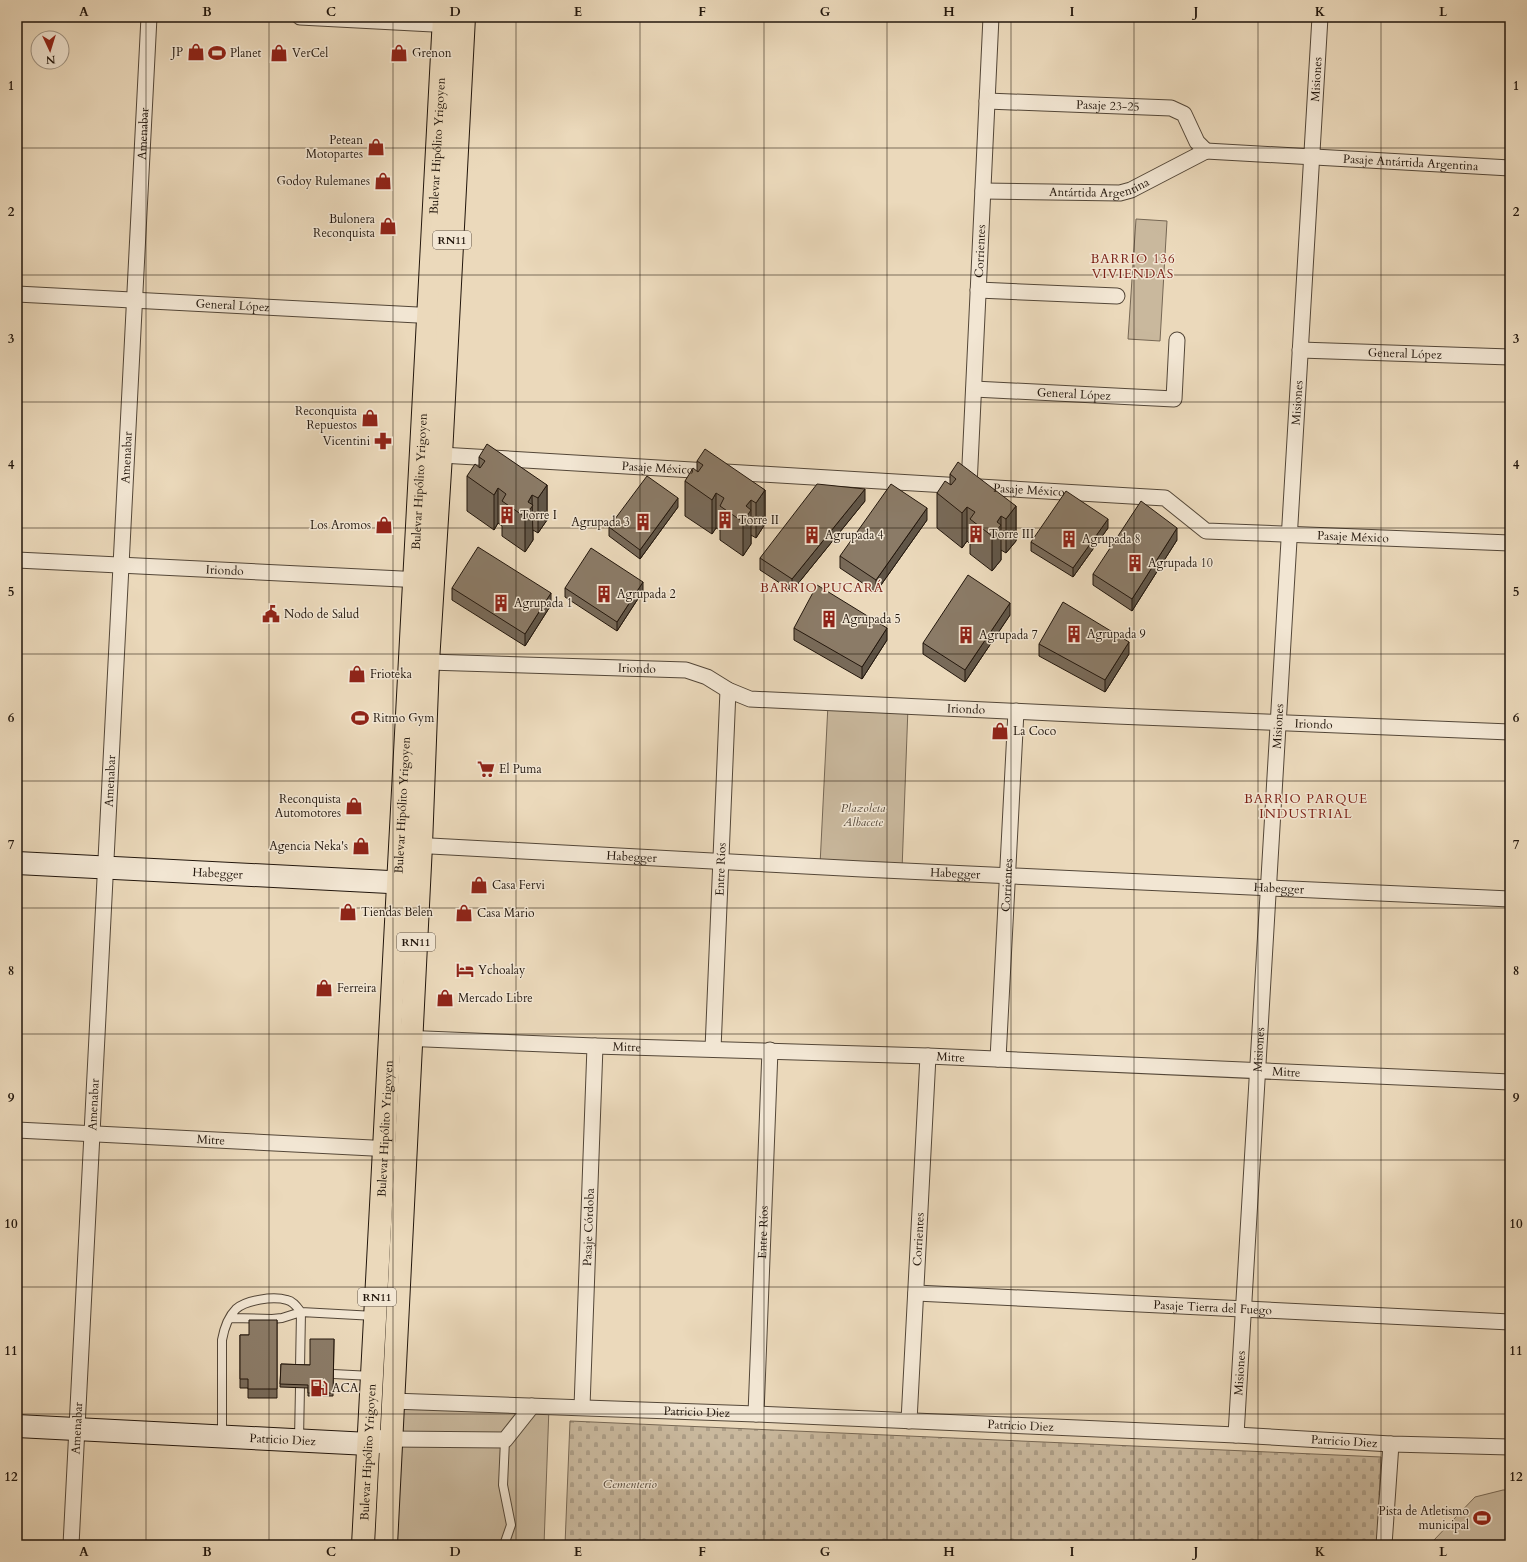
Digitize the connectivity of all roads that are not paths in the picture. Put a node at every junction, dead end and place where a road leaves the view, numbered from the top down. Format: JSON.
{"nodes":[{"id":1,"x":149,"y":17,"type":"edge"},
{"id":2,"x":300,"y":17,"type":"edge"},
{"id":3,"x":991,"y":17,"type":"edge"},
{"id":4,"x":1320,"y":17,"type":"edge"},
{"id":5,"x":453,"y":21,"type":"edge"},
{"id":6,"x":987,"y":101,"type":"junction"},
{"id":7,"x":1206,"y":151,"type":"junction"},
{"id":8,"x":1311,"y":157,"type":"junction"},
{"id":9,"x":1510,"y":168,"type":"edge"},
{"id":10,"x":983,"y":190,"type":"junction"},
{"id":11,"x":978,"y":290,"type":"junction"},
{"id":12,"x":17,"y":294,"type":"edge"},
{"id":13,"x":1117,"y":296,"type":"dead end"},
{"id":14,"x":135,"y":300,"type":"junction"},
{"id":15,"x":438,"y":316,"type":"junction"},
{"id":16,"x":1177,"y":340,"type":"dead end"},
{"id":17,"x":1300,"y":350,"type":"junction"},
{"id":18,"x":1510,"y":357,"type":"edge"},
{"id":19,"x":974,"y":389,"type":"junction"},
{"id":20,"x":441,"y":455,"type":"junction"},
{"id":21,"x":969,"y":486,"type":"junction"},
{"id":22,"x":1289,"y":534,"type":"junction"},
{"id":23,"x":1510,"y":543,"type":"edge"},
{"id":24,"x":17,"y":560,"type":"edge"},
{"id":25,"x":121,"y":565,"type":"junction"},
{"id":26,"x":424,"y":580,"type":"junction"},
{"id":27,"x":428,"y":662,"type":"junction"},
{"id":28,"x":728,"y":690,"type":"junction"},
{"id":29,"x":1016,"y":711,"type":"junction"},
{"id":30,"x":1278,"y":722,"type":"junction"},
{"id":31,"x":1510,"y":732,"type":"edge"},
{"id":32,"x":411,"y":845,"type":"junction"},
{"id":33,"x":722,"y":860,"type":"junction"},
{"id":34,"x":17,"y":863,"type":"edge"},
{"id":35,"x":106,"y":868,"type":"junction"},
{"id":36,"x":1008,"y":876,"type":"junction"},
{"id":37,"x":409,"y":884,"type":"junction"},
{"id":38,"x":1268,"y":888,"type":"junction"},
{"id":39,"x":1510,"y":899,"type":"edge"},
{"id":40,"x":401,"y":1038,"type":"junction"},
{"id":41,"x":595,"y":1046,"type":"junction"},
{"id":42,"x":713,"y":1049,"type":"junction"},
{"id":43,"x":770,"y":1050,"type":"junction"},
{"id":44,"x":928,"y":1056,"type":"junction"},
{"id":45,"x":998,"y":1059,"type":"junction"},
{"id":46,"x":1257,"y":1071,"type":"junction"},
{"id":47,"x":1510,"y":1082,"type":"edge"},
{"id":48,"x":17,"y":1130,"type":"edge"},
{"id":49,"x":92,"y":1134,"type":"junction"},
{"id":50,"x":395,"y":1150,"type":"junction"},
{"id":51,"x":916,"y":1293,"type":"junction"},
{"id":52,"x":1242,"y":1309,"type":"junction"},
{"id":53,"x":301,"y":1312,"type":"junction"},
{"id":54,"x":376,"y":1316,"type":"junction"},
{"id":55,"x":230,"y":1318,"type":"junction"},
{"id":56,"x":1510,"y":1322,"type":"edge"},
{"id":57,"x":300,"y":1368,"type":"edge"},
{"id":58,"x":333,"y":1374,"type":"edge"},
{"id":59,"x":372,"y":1376,"type":"junction"},
{"id":60,"x":300,"y":1388,"type":"edge"},
{"id":61,"x":392,"y":1401,"type":"junction"},
{"id":62,"x":532,"y":1406,"type":"junction"},
{"id":63,"x":582,"y":1407,"type":"junction"},
{"id":64,"x":756,"y":1414,"type":"junction"},
{"id":65,"x":909,"y":1421,"type":"junction"},
{"id":66,"x":17,"y":1426,"type":"edge"},
{"id":67,"x":77,"y":1429,"type":"junction"},
{"id":68,"x":1236,"y":1435,"type":"junction"},
{"id":69,"x":222,"y":1437,"type":"junction"},
{"id":70,"x":390,"y":1439,"type":"junction"},
{"id":71,"x":505,"y":1440,"type":"junction"},
{"id":72,"x":300,"y":1441,"type":"junction"},
{"id":73,"x":369,"y":1444,"type":"junction"},
{"id":74,"x":1391,"y":1444,"type":"junction"},
{"id":75,"x":1510,"y":1446,"type":"edge"},
{"id":76,"x":71,"y":1545,"type":"edge"},
{"id":77,"x":363,"y":1545,"type":"edge"},
{"id":78,"x":386,"y":1545,"type":"edge"},
{"id":79,"x":504,"y":1545,"type":"edge"},
{"id":80,"x":1384,"y":1545,"type":"edge"}],
"edges":[{"from":1,"to":14,"type":"street","name":"Amenabar"},
{"from":2,"to":5,"type":"street"},
{"from":3,"to":6,"type":"street","name":"Corrientes"},
{"from":4,"to":8,"type":"street","name":"Misiones"},
{"from":5,"to":15,"type":"highway","name":"Bulevar Hipólito Yrigoyen","number":"RN11"},
{"from":6,"to":7,"type":"street","name":"Pasaje 23-25"},
{"from":6,"to":10,"type":"street","name":"Corrientes"},
{"from":7,"to":8,"type":"street","name":"Pasaje Antártida Argentina"},
{"from":7,"to":10,"type":"street","name":"Antártida Argentina"},
{"from":8,"to":9,"type":"street","name":"Pasaje Antártida Argentina"},
{"from":8,"to":17,"type":"street","name":"Misiones"},
{"from":10,"to":11,"type":"street","name":"Corrientes"},
{"from":11,"to":13,"type":"street"},
{"from":11,"to":19,"type":"street","name":"Corrientes"},
{"from":12,"to":14,"type":"street","name":"General López"},
{"from":14,"to":15,"type":"street","name":"General López"},
{"from":14,"to":25,"type":"street","name":"Amenabar"},
{"from":15,"to":20,"type":"highway","name":"Bulevar Hipólito Yrigoyen","number":"RN11"},
{"from":15,"to":26,"type":"highway","name":"Bulevar Hipólito Yrigoyen","number":"RN11"},
{"from":16,"to":19,"type":"street","name":"General López"},
{"from":17,"to":18,"type":"street","name":"General López"},
{"from":17,"to":22,"type":"street","name":"Misiones"},
{"from":19,"to":21,"type":"street","name":"Corrientes"},
{"from":20,"to":21,"type":"street","name":"Pasaje México"},
{"from":20,"to":26,"type":"highway","name":"Bulevar Hipólito Yrigoyen","number":"RN11"},
{"from":21,"to":22,"type":"street","name":"Pasaje México"},
{"from":22,"to":23,"type":"street","name":"Pasaje México"},
{"from":22,"to":30,"type":"street","name":"Misiones"},
{"from":24,"to":25,"type":"street","name":"Iriondo"},
{"from":25,"to":26,"type":"street","name":"Iriondo"},
{"from":25,"to":35,"type":"street","name":"Amenabar"},
{"from":26,"to":27,"type":"highway","name":"Bulevar Hipólito Yrigoyen","number":"RN11"},
{"from":26,"to":32,"type":"highway","name":"Bulevar Hipólito Yrigoyen","number":"RN11"},
{"from":27,"to":28,"type":"street","name":"Iriondo"},
{"from":27,"to":32,"type":"highway","name":"Bulevar Hipólito Yrigoyen","number":"RN11"},
{"from":28,"to":29,"type":"street","name":"Iriondo"},
{"from":28,"to":33,"type":"street","name":"Entre Ríos"},
{"from":29,"to":30,"type":"street","name":"Iriondo"},
{"from":29,"to":36,"type":"street","name":"Corrientes"},
{"from":30,"to":31,"type":"street","name":"Iriondo"},
{"from":30,"to":38,"type":"street","name":"Misiones"},
{"from":32,"to":33,"type":"street","name":"Habegger"},
{"from":32,"to":37,"type":"highway","name":"Bulevar Hipólito Yrigoyen","number":"RN11"},
{"from":33,"to":36,"type":"street","name":"Habegger"},
{"from":33,"to":42,"type":"street","name":"Entre Ríos"},
{"from":34,"to":35,"type":"street","name":"Habegger"},
{"from":35,"to":37,"type":"street","name":"Habegger"},
{"from":35,"to":49,"type":"street","name":"Amenabar"},
{"from":36,"to":38,"type":"street","name":"Habegger"},
{"from":36,"to":45,"type":"street","name":"Corrientes"},
{"from":37,"to":40,"type":"highway","name":"Bulevar Hipólito Yrigoyen","number":"RN11"},
{"from":38,"to":39,"type":"street","name":"Habegger"},
{"from":38,"to":46,"type":"street","name":"Misiones"},
{"from":40,"to":41,"type":"street","name":"Mitre"},
{"from":40,"to":50,"type":"highway","name":"Bulevar Hipólito Yrigoyen","number":"RN11"},
{"from":41,"to":42,"type":"street","name":"Mitre"},
{"from":41,"to":63,"type":"street","name":"Pasaje Córdoba"},
{"from":42,"to":43,"type":"street","name":"Mitre"},
{"from":43,"to":44,"type":"street","name":"Mitre"},
{"from":43,"to":64,"type":"street","name":"Entre Ríos"},
{"from":44,"to":45,"type":"street","name":"Mitre"},
{"from":44,"to":51,"type":"street","name":"Corrientes"},
{"from":45,"to":46,"type":"street","name":"Mitre"},
{"from":46,"to":47,"type":"street","name":"Mitre"},
{"from":46,"to":52,"type":"street","name":"Misiones"},
{"from":48,"to":49,"type":"street","name":"Mitre"},
{"from":49,"to":50,"type":"street","name":"Mitre"},
{"from":49,"to":67,"type":"street","name":"Amenabar"},
{"from":50,"to":54,"type":"highway","name":"Bulevar Hipólito Yrigoyen","number":"RN11"},
{"from":50,"to":61,"type":"highway","name":"Bulevar Hipólito Yrigoyen","number":"RN11"},
{"from":51,"to":52,"type":"street","name":"Pasaje Tierra del Fuego"},
{"from":51,"to":65,"type":"street","name":"Corrientes"},
{"from":52,"to":56,"type":"street","name":"Pasaje Tierra del Fuego"},
{"from":52,"to":68,"type":"street","name":"Misiones"},
{"from":53,"to":54,"type":"lane"},
{"from":53,"to":55,"type":"lane"},
{"from":53,"to":55,"type":"lane"},
{"from":53,"to":57,"type":"lane"},
{"from":54,"to":59,"type":"highway","name":"Bulevar Hipólito Yrigoyen","number":"RN11"},
{"from":55,"to":69,"type":"lane"},
{"from":58,"to":59,"type":"lane"},
{"from":59,"to":73,"type":"highway","name":"Bulevar Hipólito Yrigoyen","number":"RN11"},
{"from":60,"to":72,"type":"lane"},
{"from":61,"to":62,"type":"street","name":"Patricio Diez"},
{"from":61,"to":70,"type":"highway","name":"Bulevar Hipólito Yrigoyen","number":"RN11"},
{"from":62,"to":63,"type":"street","name":"Patricio Diez"},
{"from":62,"to":71,"type":"street"},
{"from":63,"to":64,"type":"street","name":"Patricio Diez"},
{"from":64,"to":65,"type":"street","name":"Patricio Diez"},
{"from":65,"to":68,"type":"street","name":"Patricio Diez"},
{"from":66,"to":67,"type":"street","name":"Patricio Diez"},
{"from":67,"to":69,"type":"street","name":"Patricio Diez"},
{"from":67,"to":76,"type":"street","name":"Amenabar"},
{"from":68,"to":74,"type":"street","name":"Patricio Diez"},
{"from":69,"to":72,"type":"street","name":"Patricio Diez"},
{"from":70,"to":71,"type":"street","name":"Patricio Diez"},
{"from":70,"to":73,"type":"street","name":"Patricio Diez"},
{"from":70,"to":78,"type":"highway","name":"Bulevar Hipólito Yrigoyen","number":"RN11"},
{"from":71,"to":79,"type":"lane"},
{"from":72,"to":73,"type":"street","name":"Patricio Diez"},
{"from":73,"to":77,"type":"highway","name":"Bulevar Hipólito Yrigoyen","number":"RN11"},
{"from":74,"to":75,"type":"street","name":"Patricio Diez"},
{"from":74,"to":80,"type":"street"}]}
